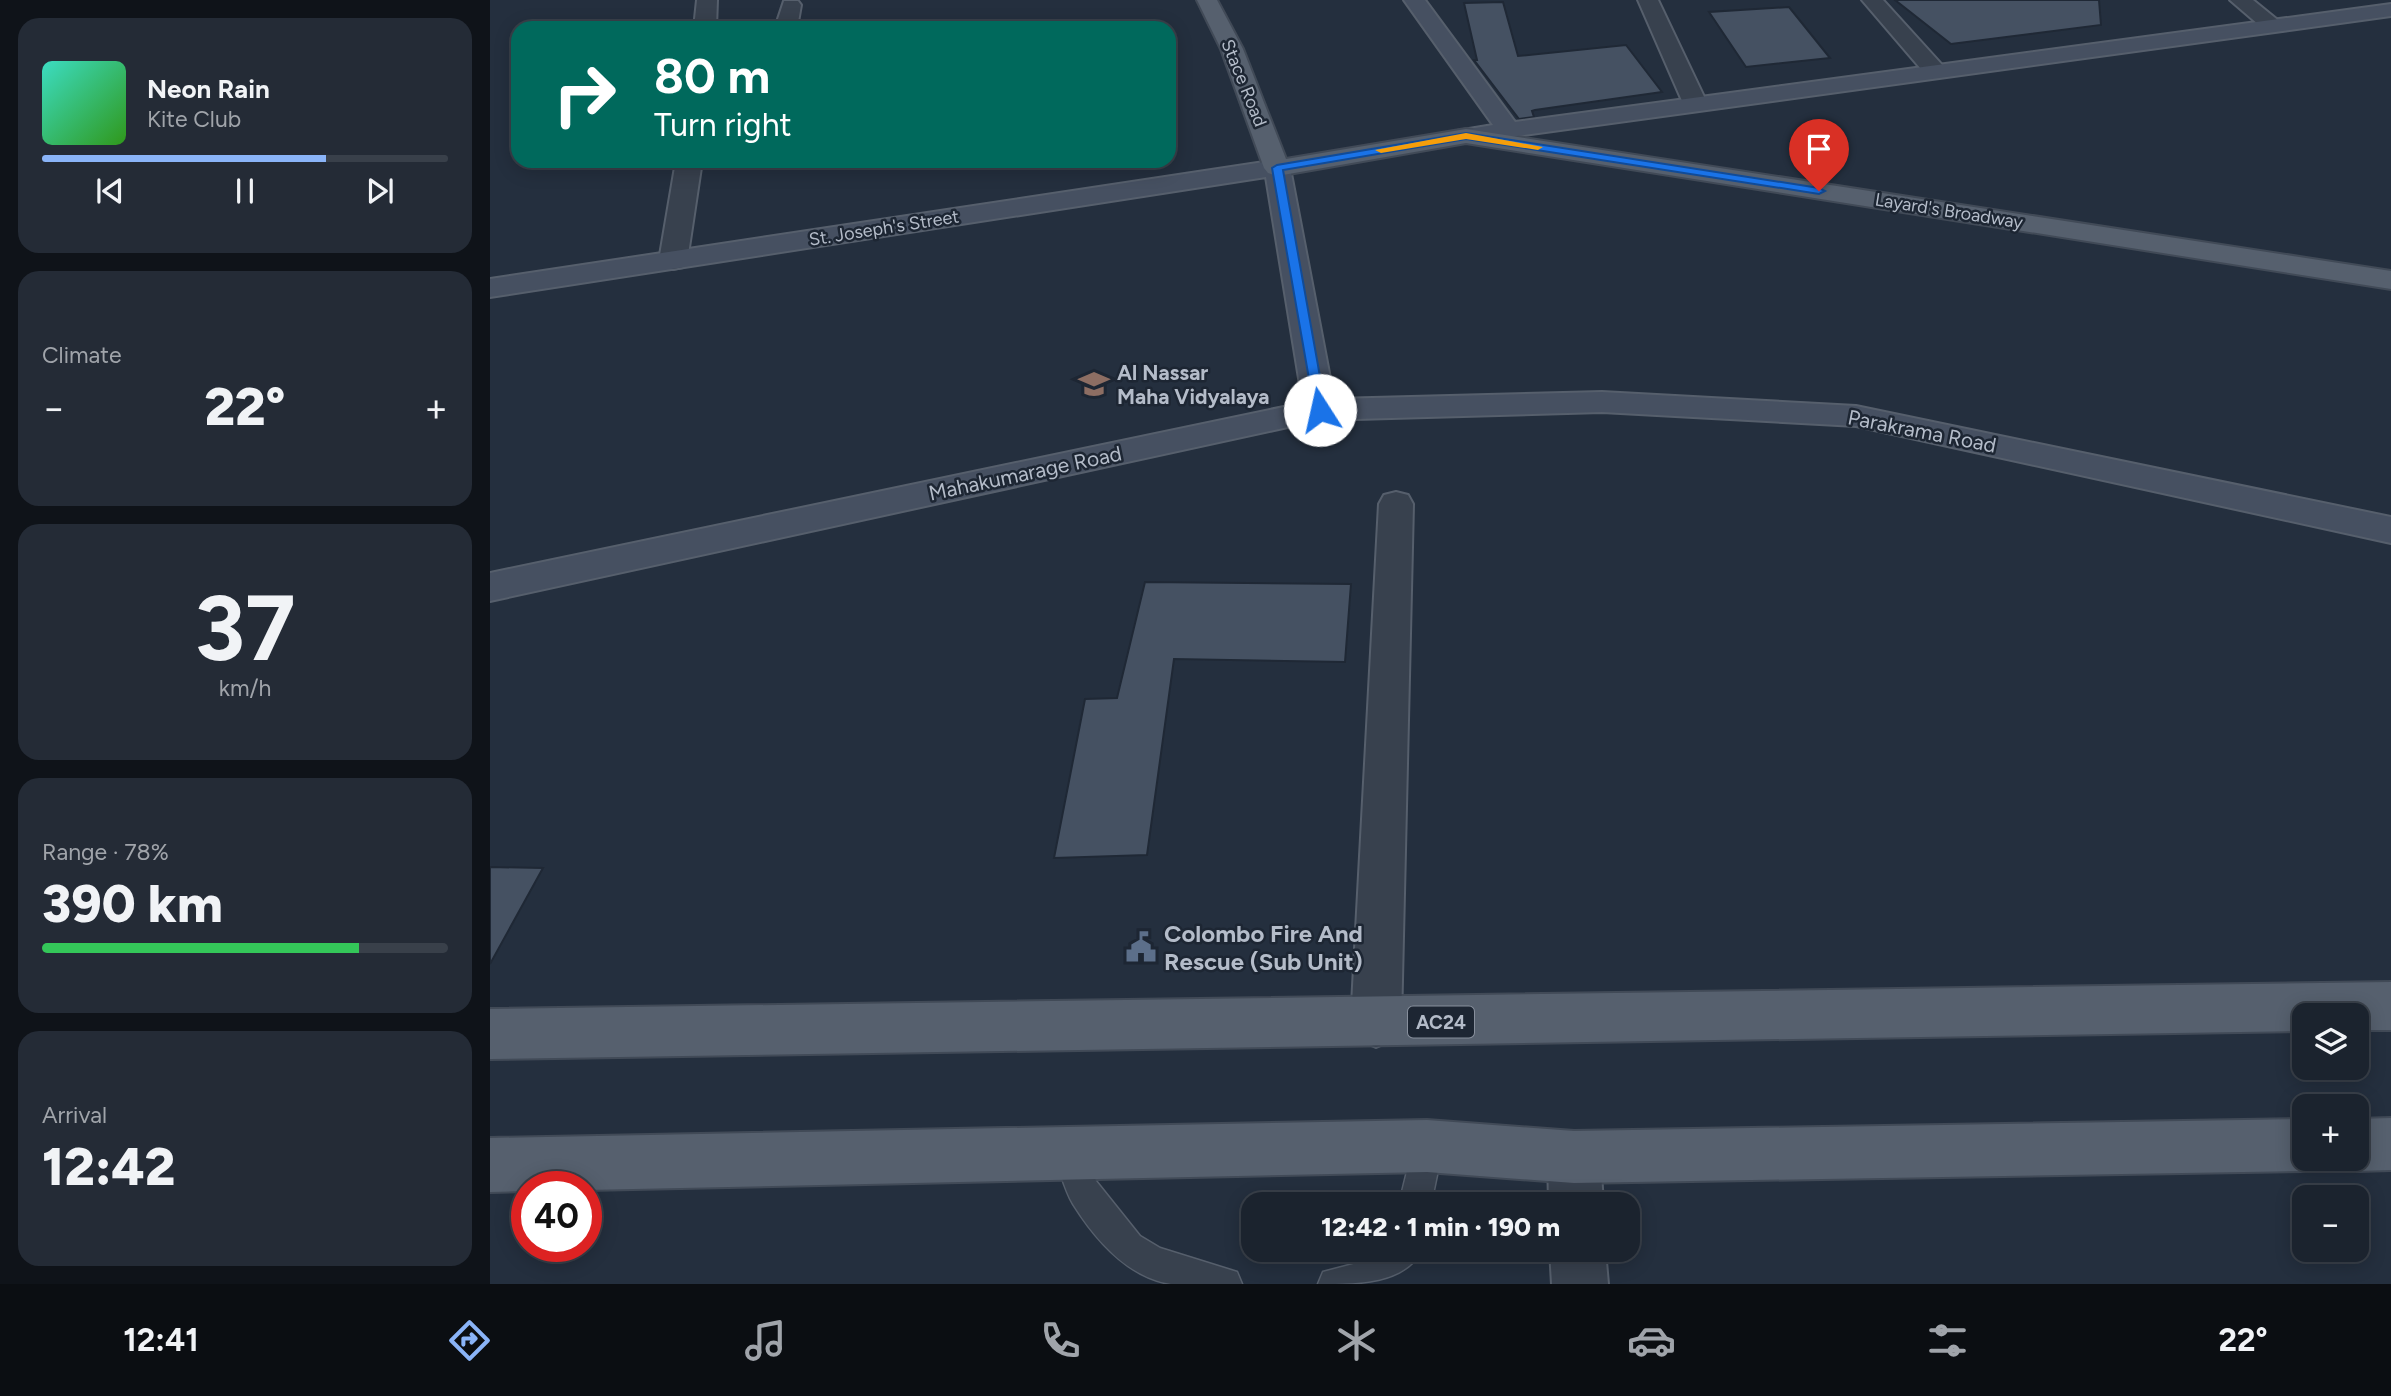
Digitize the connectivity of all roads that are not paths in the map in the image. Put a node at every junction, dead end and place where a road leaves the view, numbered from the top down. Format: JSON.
{"nodes":[{"id":1,"x":707,"y":0,"type":"edge"},
{"id":2,"x":1207,"y":0,"type":"edge"},
{"id":3,"x":1415,"y":0,"type":"edge"},
{"id":4,"x":1648,"y":0,"type":"edge"},
{"id":5,"x":1872,"y":0,"type":"edge"},
{"id":6,"x":2240,"y":0,"type":"edge"},
{"id":7,"x":791,"y":5,"type":"dead end"},
{"id":8,"x":2391,"y":10,"type":"edge"},
{"id":9,"x":706,"y":21,"type":"edge"},
{"id":10,"x":788,"y":21,"type":"edge"},
{"id":11,"x":2274,"y":26,"type":"junction"},
{"id":12,"x":1935,"y":71,"type":"junction"},
{"id":13,"x":1695,"y":103,"type":"junction"},
{"id":14,"x":1508,"y":130,"type":"junction"},
{"id":15,"x":1466,"y":136,"type":"junction"},
{"id":16,"x":688,"y":168,"type":"edge"},
{"id":17,"x":1277,"y":168,"type":"junction"},
{"id":18,"x":673,"y":261,"type":"junction"},
{"id":19,"x":2391,"y":279,"type":"edge"},
{"id":20,"x":490,"y":289,"type":"edge"},
{"id":21,"x":1320,"y":410,"type":"junction"},
{"id":22,"x":1396,"y":504,"type":"dead end"},
{"id":23,"x":2391,"y":530,"type":"edge"},
{"id":24,"x":490,"y":587,"type":"edge"},
{"id":25,"x":2391,"y":1006,"type":"edge"},
{"id":26,"x":1376,"y":1024,"type":"junction"},
{"id":27,"x":490,"y":1034,"type":"edge"},
{"id":28,"x":2391,"y":1144,"type":"edge"},
{"id":29,"x":2369,"y":1145,"type":"edge"},
{"id":30,"x":1427,"y":1146,"type":"junction"},
{"id":31,"x":2292,"y":1146,"type":"edge"},
{"id":32,"x":1069,"y":1153,"type":"junction"},
{"id":33,"x":490,"y":1165,"type":"edge"},
{"id":34,"x":1575,"y":1180,"type":"edge"},
{"id":35,"x":1417,"y":1192,"type":"edge"},
{"id":36,"x":1394,"y":1262,"type":"edge"},
{"id":37,"x":1579,"y":1262,"type":"edge"},
{"id":38,"x":1226,"y":1284,"type":"edge"},
{"id":39,"x":1335,"y":1284,"type":"edge"},
{"id":40,"x":1580,"y":1284,"type":"edge"}],
"edges":[{"from":1,"to":9,"type":"street"},
{"from":2,"to":17,"type":"main road","name":"Stace Road"},
{"from":3,"to":14,"type":"street"},
{"from":4,"to":13,"type":"street"},
{"from":5,"to":12,"type":"street"},
{"from":6,"to":11,"type":"street"},
{"from":7,"to":10,"type":"street"},
{"from":8,"to":11,"type":"street"},
{"from":11,"to":12,"type":"street"},
{"from":12,"to":13,"type":"street"},
{"from":13,"to":14,"type":"street"},
{"from":14,"to":15,"type":"street"},
{"from":15,"to":17,"type":"main road","name":"Layard's Broadway"},
{"from":15,"to":19,"type":"main road","name":"Layard's Broadway"},
{"from":16,"to":18,"type":"street"},
{"from":17,"to":18,"type":"street","name":"St. Joseph's Street"},
{"from":17,"to":21,"type":"street"},
{"from":18,"to":20,"type":"street","name":"St. Joseph's Street"},
{"from":21,"to":23,"type":"street","name":"Parakrama Road"},
{"from":21,"to":24,"type":"street","name":"Mahakumarage Road"},
{"from":22,"to":26,"type":"street"},
{"from":25,"to":26,"type":"main road","number":"AC24"},
{"from":26,"to":27,"type":"main road","number":"AC24"},
{"from":28,"to":29,"type":"main road"},
{"from":30,"to":32,"type":"main road"},
{"from":30,"to":34,"type":"main road"},
{"from":30,"to":35,"type":"lane"},
{"from":31,"to":34,"type":"main road"},
{"from":32,"to":33,"type":"main road"},
{"from":32,"to":38,"type":"lane"},
{"from":36,"to":39,"type":"lane"},
{"from":37,"to":40,"type":"street"}]}
